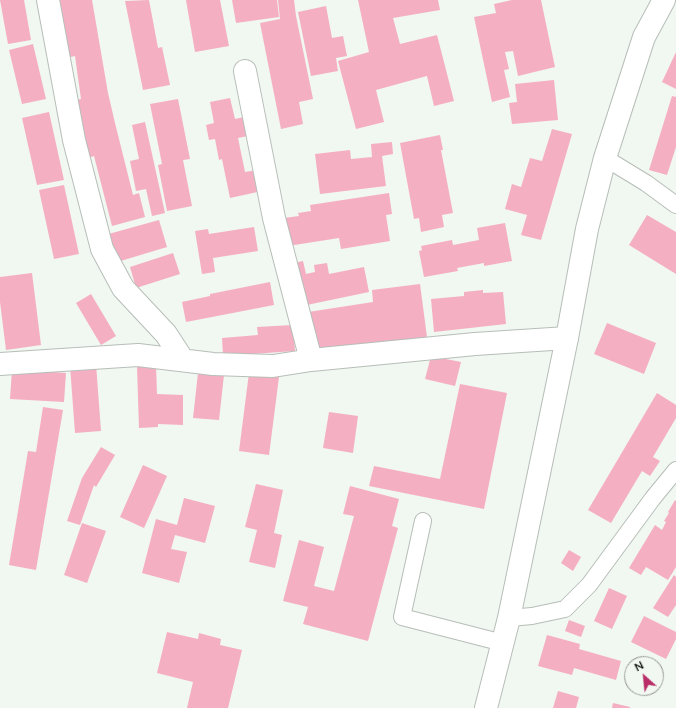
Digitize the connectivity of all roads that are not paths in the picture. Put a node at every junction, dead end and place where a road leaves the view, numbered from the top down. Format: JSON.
{"nodes":[{"id":1,"x":48,"y":0,"type":"edge"},
{"id":2,"x":664,"y":0,"type":"edge"},
{"id":3,"x":245,"y":71,"type":"dead end"},
{"id":4,"x":605,"y":158,"type":"junction"},
{"id":5,"x":676,"y":205,"type":"edge"},
{"id":6,"x":567,"y":338,"type":"junction"},
{"id":7,"x":183,"y":360,"type":"junction"},
{"id":8,"x":311,"y":360,"type":"junction"},
{"id":9,"x":0,"y":364,"type":"edge"},
{"id":10,"x":676,"y":470,"type":"edge"},
{"id":11,"x":423,"y":521,"type":"dead end"},
{"id":12,"x":509,"y":618,"type":"junction"},
{"id":13,"x":502,"y":643,"type":"junction"},
{"id":14,"x":486,"y":708,"type":"edge"}],
"edges":[{"from":1,"to":7,"type":"street"},
{"from":2,"to":4,"type":"street"},
{"from":3,"to":8,"type":"street"},
{"from":4,"to":5,"type":"lane"},
{"from":4,"to":6,"type":"street"},
{"from":6,"to":8,"type":"street"},
{"from":6,"to":12,"type":"street"},
{"from":7,"to":8,"type":"street"},
{"from":7,"to":9,"type":"street"},
{"from":10,"to":12,"type":"lane"},
{"from":11,"to":13,"type":"lane"},
{"from":12,"to":13,"type":"street"},
{"from":13,"to":14,"type":"street"}]}
